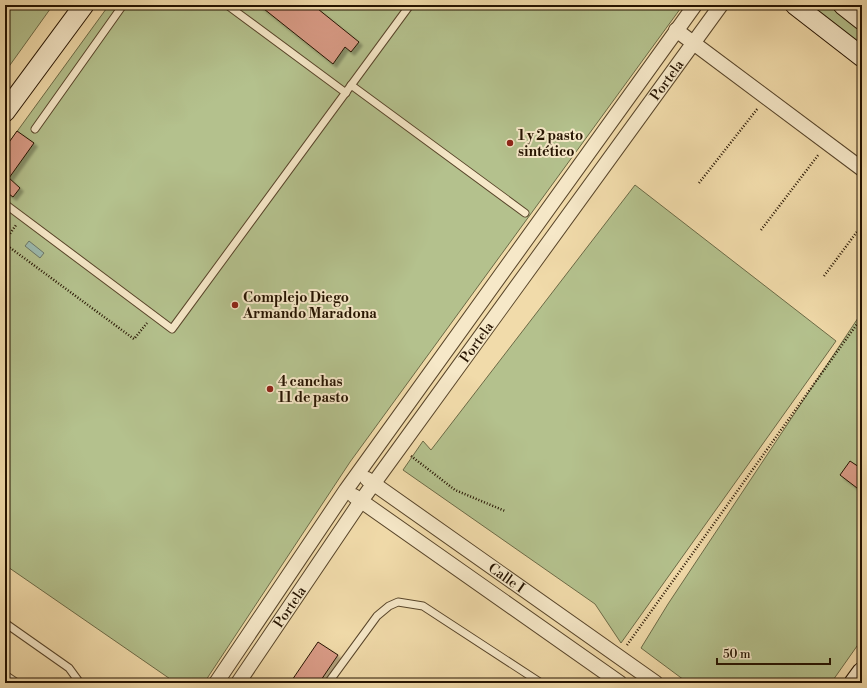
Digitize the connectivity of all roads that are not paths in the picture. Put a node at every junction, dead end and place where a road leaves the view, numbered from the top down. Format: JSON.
{"nodes":[{"id":1,"x":84,"y":5,"type":"edge"},
{"id":2,"x":123,"y":5,"type":"edge"},
{"id":3,"x":227,"y":5,"type":"edge"},
{"id":4,"x":410,"y":5,"type":"edge"},
{"id":5,"x":695,"y":5,"type":"edge"},
{"id":6,"x":721,"y":5,"type":"edge"},
{"id":7,"x":795,"y":5,"type":"edge"},
{"id":8,"x":843,"y":5,"type":"edge"},
{"id":9,"x":862,"y":20,"type":"edge"},
{"id":10,"x":676,"y":30,"type":"junction"},
{"id":11,"x":693,"y":43,"type":"junction"},
{"id":12,"x":862,"y":57,"type":"edge"},
{"id":13,"x":351,"y":85,"type":"junction"},
{"id":14,"x":346,"y":93,"type":"junction"},
{"id":15,"x":5,"y":112,"type":"edge"},
{"id":16,"x":35,"y":130,"type":"dead end"},
{"id":17,"x":862,"y":169,"type":"edge"},
{"id":18,"x":5,"y":204,"type":"edge"},
{"id":19,"x":525,"y":213,"type":"dead end"},
{"id":20,"x":358,"y":473,"type":"junction"},
{"id":21,"x":374,"y":483,"type":"junction"},
{"id":22,"x":346,"y":490,"type":"junction"},
{"id":23,"x":361,"y":501,"type":"junction"},
{"id":24,"x":5,"y":623,"type":"edge"},
{"id":25,"x":862,"y":672,"type":"edge"},
{"id":26,"x":5,"y":675,"type":"edge"},
{"id":27,"x":17,"y":683,"type":"edge"},
{"id":28,"x":80,"y":683,"type":"edge"},
{"id":29,"x":216,"y":683,"type":"edge"},
{"id":30,"x":238,"y":683,"type":"edge"},
{"id":31,"x":328,"y":683,"type":"edge"},
{"id":32,"x":541,"y":683,"type":"edge"},
{"id":33,"x":620,"y":683,"type":"edge"},
{"id":34,"x":656,"y":683,"type":"edge"},
{"id":35,"x":854,"y":683,"type":"edge"}],
"edges":[{"from":1,"to":15,"type":"street"},
{"from":2,"to":16,"type":"lane"},
{"from":3,"to":14,"type":"lane"},
{"from":4,"to":13,"type":"lane"},
{"from":5,"to":10,"type":"street","name":"Portela"},
{"from":6,"to":11,"type":"street","name":"Portela"},
{"from":7,"to":12,"type":"street"},
{"from":8,"to":9,"type":"street"},
{"from":10,"to":11,"type":"street"},
{"from":10,"to":20,"type":"street","name":"Portela"},
{"from":11,"to":17,"type":"street"},
{"from":11,"to":21,"type":"street","name":"Portela"},
{"from":13,"to":14,"type":"lane"},
{"from":13,"to":19,"type":"lane"},
{"from":14,"to":18,"type":"lane"},
{"from":20,"to":21,"type":"street","name":"Calle I"},
{"from":20,"to":22,"type":"street","name":"Portela"},
{"from":21,"to":23,"type":"street","name":"Portela"},
{"from":21,"to":34,"type":"street","name":"Calle I"},
{"from":22,"to":23,"type":"street","name":"Calle I"},
{"from":22,"to":29,"type":"street","name":"Portela"},
{"from":23,"to":30,"type":"street","name":"Portela"},
{"from":23,"to":33,"type":"street","name":"Calle I"},
{"from":24,"to":28,"type":"lane"},
{"from":25,"to":35,"type":"street"},
{"from":26,"to":27,"type":"lane"},
{"from":31,"to":32,"type":"lane"}]}
